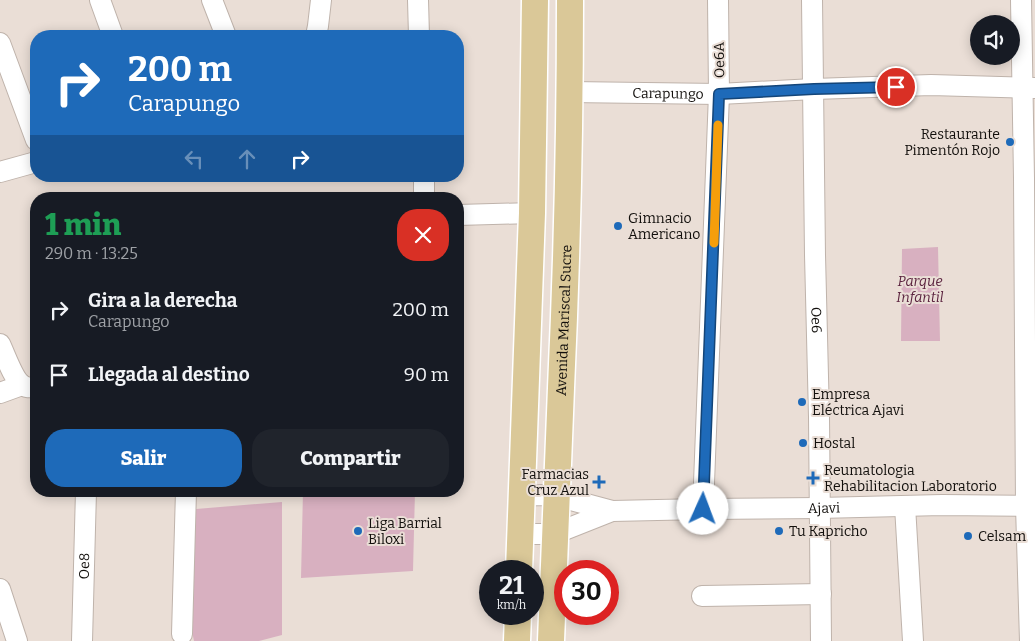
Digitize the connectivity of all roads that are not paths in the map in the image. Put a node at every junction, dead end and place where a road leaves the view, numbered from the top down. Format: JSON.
{"nodes":[{"id":1,"x":100,"y":0,"type":"edge"},
{"id":2,"x":212,"y":0,"type":"edge"},
{"id":3,"x":321,"y":0,"type":"edge"},
{"id":4,"x":418,"y":0,"type":"edge"},
{"id":5,"x":535,"y":0,"type":"edge"},
{"id":6,"x":570,"y":0,"type":"edge"},
{"id":7,"x":718,"y":0,"type":"edge"},
{"id":8,"x":812,"y":0,"type":"edge"},
{"id":9,"x":1021,"y":0,"type":"edge"},
{"id":10,"x":111,"y":30,"type":"edge"},
{"id":11,"x":224,"y":30,"type":"edge"},
{"id":12,"x":317,"y":30,"type":"edge"},
{"id":13,"x":419,"y":30,"type":"edge"},
{"id":14,"x":0,"y":43,"type":"edge"},
{"id":15,"x":1029,"y":88,"type":"edge"},
{"id":16,"x":814,"y":89,"type":"junction"},
{"id":17,"x":570,"y":92,"type":"junction"},
{"id":18,"x":719,"y":94,"type":"junction"},
{"id":19,"x":30,"y":124,"type":"edge"},
{"id":20,"x":30,"y":164,"type":"edge"},
{"id":21,"x":0,"y":172,"type":"edge"},
{"id":22,"x":532,"y":213,"type":"junction"},
{"id":23,"x":464,"y":215,"type":"edge"},
{"id":24,"x":0,"y":344,"type":"edge"},
{"id":25,"x":29,"y":386,"type":"edge"},
{"id":26,"x":0,"y":392,"type":"edge"},
{"id":27,"x":522,"y":496,"type":"junction"},
{"id":28,"x":556,"y":496,"type":"junction"},
{"id":29,"x":86,"y":497,"type":"edge"},
{"id":30,"x":186,"y":497,"type":"edge"},
{"id":31,"x":905,"y":506,"type":"junction"},
{"id":32,"x":1030,"y":506,"type":"edge"},
{"id":33,"x":819,"y":508,"type":"junction"},
{"id":34,"x":703,"y":509,"type":"junction"},
{"id":35,"x":612,"y":511,"type":"junction"},
{"id":36,"x":520,"y":534,"type":"junction"},
{"id":37,"x":554,"y":534,"type":"junction"},
{"id":38,"x":519,"y":560,"type":"edge"},
{"id":39,"x":0,"y":590,"type":"edge"},
{"id":40,"x":820,"y":594,"type":"junction"},
{"id":41,"x":702,"y":596,"type":"dead end"},
{"id":42,"x":518,"y":625,"type":"edge"},
{"id":43,"x":182,"y":634,"type":"dead end"},
{"id":44,"x":10,"y":635,"type":"edge"},
{"id":45,"x":82,"y":641,"type":"edge"},
{"id":46,"x":517,"y":641,"type":"edge"},
{"id":47,"x":551,"y":641,"type":"edge"},
{"id":48,"x":822,"y":641,"type":"edge"},
{"id":49,"x":913,"y":641,"type":"edge"},
{"id":50,"x":1030,"y":641,"type":"edge"}],
"edges":[{"from":1,"to":10,"type":"street"},
{"from":2,"to":11,"type":"street"},
{"from":3,"to":12,"type":"street"},
{"from":4,"to":13,"type":"street"},
{"from":5,"to":22,"type":"main road"},
{"from":6,"to":17,"type":"main road","name":"Avenida Mariscal Sucre"},
{"from":7,"to":18,"type":"street","name":"Oe6A"},
{"from":8,"to":16,"type":"street","name":"Oe6"},
{"from":9,"to":15,"type":"street"},
{"from":14,"to":19,"type":"street"},
{"from":15,"to":16,"type":"street","name":"Carapungo"},
{"from":15,"to":32,"type":"street"},
{"from":16,"to":18,"type":"street","name":"Carapungo"},
{"from":16,"to":33,"type":"street","name":"Oe6"},
{"from":17,"to":18,"type":"street","name":"Carapungo"},
{"from":17,"to":28,"type":"main road","name":"Avenida Mariscal Sucre"},
{"from":18,"to":34,"type":"street","name":"Oe6A"},
{"from":20,"to":21,"type":"street"},
{"from":22,"to":23,"type":"street"},
{"from":22,"to":27,"type":"main road"},
{"from":24,"to":25,"type":"street"},
{"from":25,"to":26,"type":"street"},
{"from":27,"to":28,"type":"street","name":"Ajavi"},
{"from":27,"to":36,"type":"main road"},
{"from":28,"to":35,"type":"street","name":"Ajavi"},
{"from":28,"to":37,"type":"main road","name":"Avenida Mariscal Sucre"},
{"from":29,"to":45,"type":"street","name":"Oe8"},
{"from":30,"to":43,"type":"street"},
{"from":31,"to":32,"type":"street","name":"Ajavi"},
{"from":31,"to":33,"type":"street","name":"Ajavi"},
{"from":31,"to":49,"type":"street"},
{"from":32,"to":50,"type":"street"},
{"from":33,"to":34,"type":"street","name":"Ajavi"},
{"from":33,"to":40,"type":"street","name":"Oe6"},
{"from":34,"to":35,"type":"street","name":"Ajavi"},
{"from":35,"to":37,"type":"street","name":"Ajavi"},
{"from":36,"to":37,"type":"street","name":"Ajavi"},
{"from":36,"to":38,"type":"main road"},
{"from":37,"to":47,"type":"main road","name":"Avenida Mariscal Sucre"},
{"from":39,"to":44,"type":"street"},
{"from":40,"to":41,"type":"street"},
{"from":40,"to":48,"type":"street","name":"Oe6"},
{"from":42,"to":46,"type":"main road"}]}
